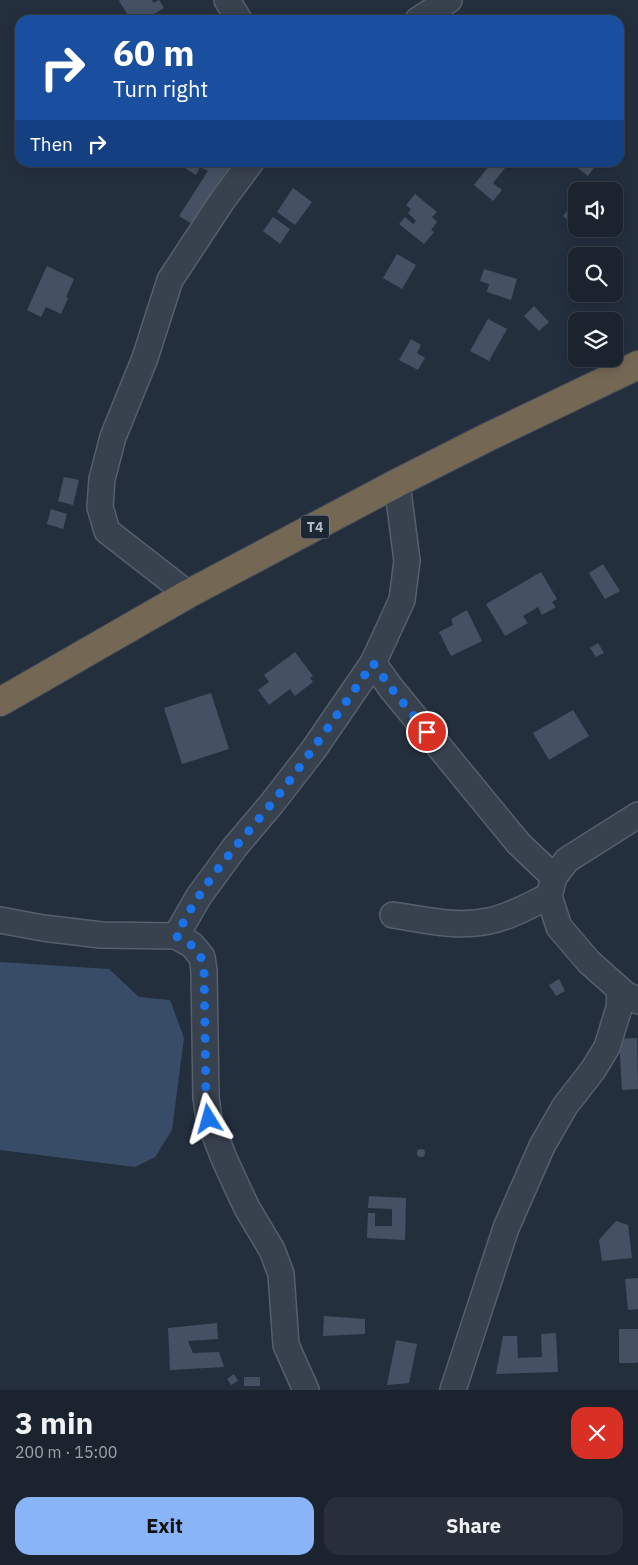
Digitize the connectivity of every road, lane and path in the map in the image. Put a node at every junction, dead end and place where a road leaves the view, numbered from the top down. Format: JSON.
{"nodes":[{"id":1,"x":227,"y":0,"type":"edge"},
{"id":2,"x":449,"y":0,"type":"edge"},
{"id":3,"x":236,"y":15,"type":"edge"},
{"id":4,"x":426,"y":15,"type":"edge"},
{"id":5,"x":247,"y":167,"type":"edge"},
{"id":6,"x":638,"y":366,"type":"edge"},
{"id":7,"x":397,"y":483,"type":"junction"},
{"id":8,"x":188,"y":594,"type":"junction"},
{"id":9,"x":373,"y":663,"type":"junction"},
{"id":10,"x":0,"y":702,"type":"edge"},
{"id":11,"x":638,"y":815,"type":"edge"},
{"id":12,"x":552,"y":886,"type":"junction"},
{"id":13,"x":394,"y":915,"type":"dead end"},
{"id":14,"x":0,"y":920,"type":"edge"},
{"id":15,"x":176,"y":936,"type":"junction"},
{"id":16,"x":629,"y":996,"type":"edge"},
{"id":17,"x":306,"y":1390,"type":"edge"},
{"id":18,"x":453,"y":1390,"type":"edge"}],
"edges":[{"from":1,"to":3,"type":"street"},
{"from":2,"to":4,"type":"street"},
{"from":5,"to":8,"type":"street"},
{"from":6,"to":7,"type":"highway","number":"T4"},
{"from":7,"to":8,"type":"highway","number":"T4"},
{"from":7,"to":9,"type":"street"},
{"from":8,"to":10,"type":"highway","number":"T4"},
{"from":9,"to":12,"type":"street"},
{"from":9,"to":15,"type":"street"},
{"from":11,"to":12,"type":"street"},
{"from":12,"to":13,"type":"street"},
{"from":12,"to":16,"type":"street"},
{"from":14,"to":15,"type":"street"},
{"from":15,"to":17,"type":"street"},
{"from":16,"to":18,"type":"street"}]}
